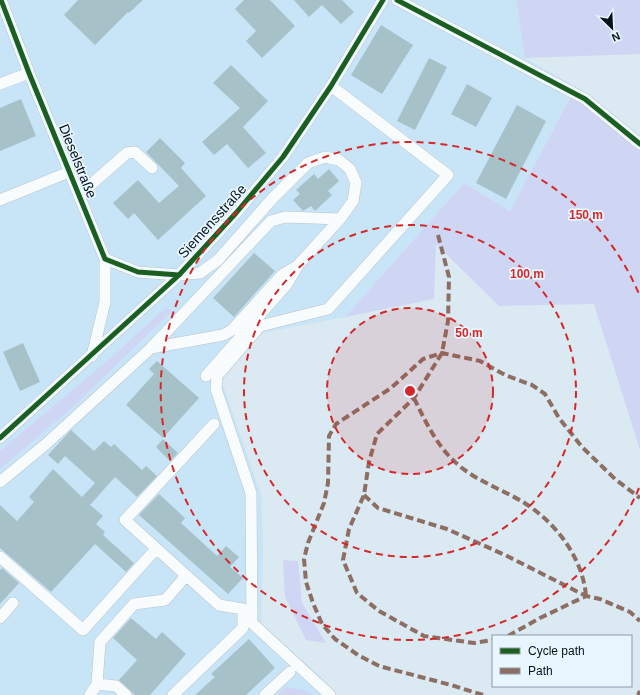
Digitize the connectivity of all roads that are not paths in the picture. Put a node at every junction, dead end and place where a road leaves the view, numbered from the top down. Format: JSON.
{"nodes":[{"id":1,"x":1,"y":0,"type":"edge"},
{"id":2,"x":383,"y":0,"type":"edge"},
{"id":3,"x":397,"y":0,"type":"edge"},
{"id":4,"x":29,"y":73,"type":"junction"},
{"id":5,"x":0,"y":84,"type":"edge"},
{"id":6,"x":331,"y":86,"type":"junction"},
{"id":7,"x":640,"y":144,"type":"edge"},
{"id":8,"x":152,"y":168,"type":"dead end"},
{"id":9,"x":69,"y":172,"type":"junction"},
{"id":10,"x":79,"y":195,"type":"junction"},
{"id":11,"x":0,"y":200,"type":"edge"},
{"id":12,"x":340,"y":218,"type":"junction"},
{"id":13,"x":106,"y":259,"type":"junction"},
{"id":14,"x":299,"y":264,"type":"junction"},
{"id":15,"x":179,"y":276,"type":"junction"},
{"id":16,"x":151,"y":348,"type":"junction"},
{"id":17,"x":92,"y":356,"type":"junction"},
{"id":18,"x":206,"y":376,"type":"dead end"},
{"id":19,"x":214,"y":424,"type":"dead end"},
{"id":20,"x":0,"y":438,"type":"edge"},
{"id":21,"x":0,"y":482,"type":"edge"},
{"id":22,"x":156,"y":549,"type":"junction"},
{"id":23,"x":0,"y":557,"type":"edge"},
{"id":24,"x":186,"y":576,"type":"junction"},
{"id":25,"x":13,"y":603,"type":"dead end"},
{"id":26,"x":0,"y":618,"type":"edge"},
{"id":27,"x":290,"y":672,"type":"dead end"},
{"id":28,"x":97,"y":684,"type":"junction"},
{"id":29,"x":90,"y":695,"type":"edge"},
{"id":30,"x":126,"y":695,"type":"edge"},
{"id":31,"x":173,"y":695,"type":"edge"},
{"id":32,"x":265,"y":695,"type":"edge"},
{"id":33,"x":330,"y":695,"type":"edge"}],
"edges":[{"from":1,"to":4,"type":"street","name":"Dieselstraße"},
{"from":2,"to":6,"type":"street","name":"Siemensstraße"},
{"from":3,"to":7,"type":"street"},
{"from":4,"to":5,"type":"street"},
{"from":4,"to":9,"type":"street","name":"Dieselstraße"},
{"from":6,"to":15,"type":"street","name":"Siemensstraße"},
{"from":6,"to":33,"type":"street"},
{"from":8,"to":10,"type":"street"},
{"from":9,"to":10,"type":"street","name":"Dieselstraße"},
{"from":9,"to":11,"type":"street"},
{"from":10,"to":13,"type":"street","name":"Dieselstraße"},
{"from":12,"to":14,"type":"street"},
{"from":12,"to":15,"type":"street"},
{"from":12,"to":16,"type":"street"},
{"from":13,"to":15,"type":"street"},
{"from":13,"to":17,"type":"street","name":"Dieselstraße"},
{"from":14,"to":16,"type":"street"},
{"from":14,"to":18,"type":"street"},
{"from":15,"to":17,"type":"street","name":"Siemensstraße"},
{"from":16,"to":21,"type":"street"},
{"from":17,"to":20,"type":"street","name":"Siemensstraße"},
{"from":19,"to":22,"type":"street"},
{"from":22,"to":23,"type":"street"},
{"from":22,"to":24,"type":"street"},
{"from":24,"to":28,"type":"street"},
{"from":24,"to":31,"type":"street"},
{"from":25,"to":26,"type":"street"},
{"from":27,"to":32,"type":"street"},
{"from":28,"to":29,"type":"street"},
{"from":28,"to":30,"type":"street"}]}
